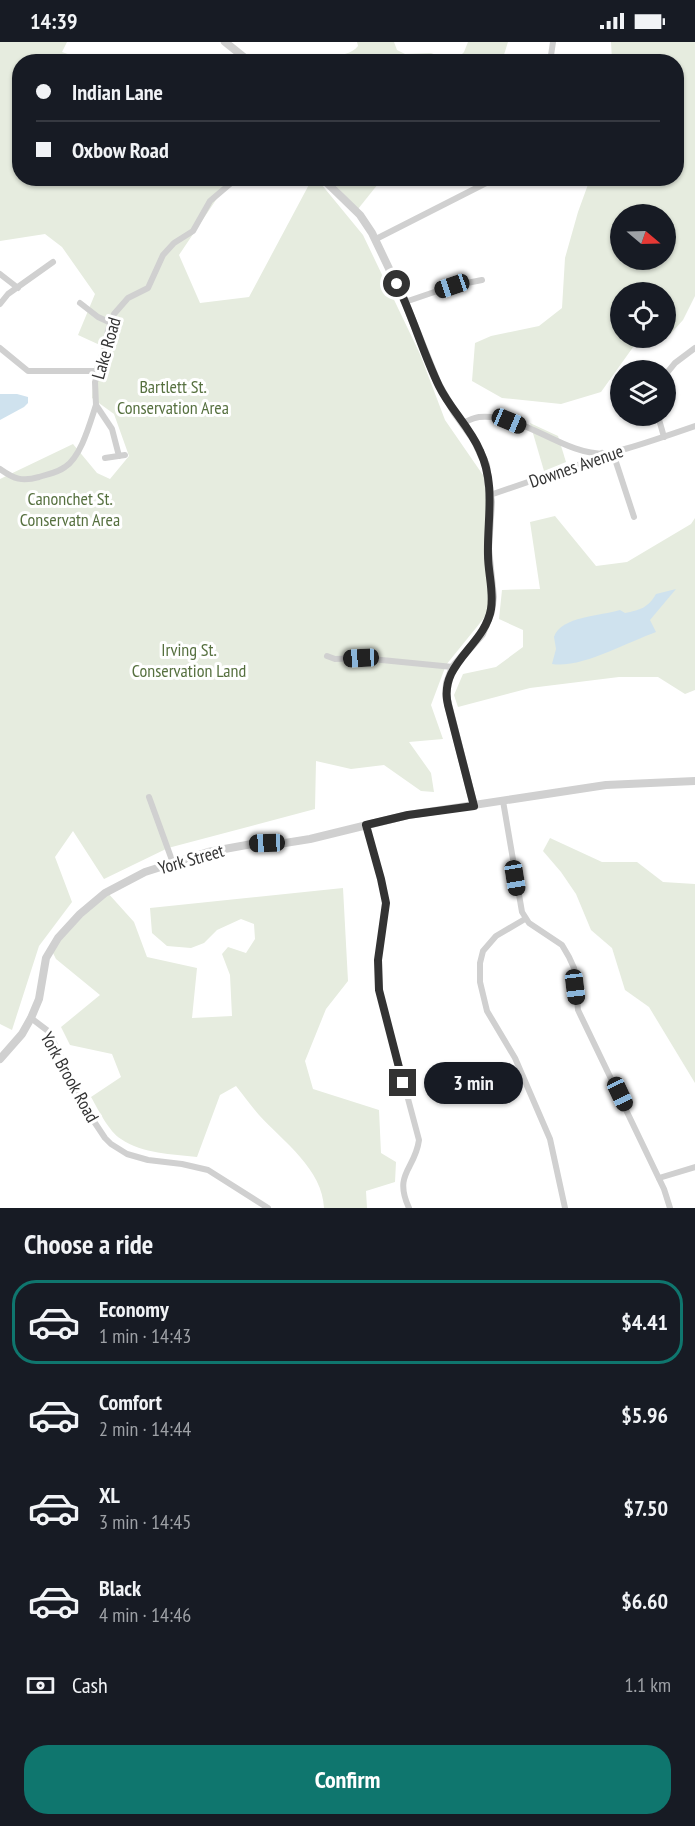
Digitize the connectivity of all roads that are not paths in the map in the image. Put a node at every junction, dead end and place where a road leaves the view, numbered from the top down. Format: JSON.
{"nodes":[{"id":1,"x":225,"y":42,"type":"edge"},
{"id":2,"x":240,"y":54,"type":"edge"},
{"id":3,"x":228,"y":186,"type":"edge"},
{"id":4,"x":330,"y":186,"type":"edge"},
{"id":5,"x":480,"y":186,"type":"edge"},
{"id":6,"x":376,"y":239,"type":"junction"},
{"id":7,"x":53,"y":262,"type":"dead end"},
{"id":8,"x":0,"y":274,"type":"edge"},
{"id":9,"x":482,"y":280,"type":"dead end"},
{"id":10,"x":18,"y":288,"type":"junction"},
{"id":11,"x":405,"y":302,"type":"junction"},
{"id":12,"x":80,"y":303,"type":"dead end"},
{"id":13,"x":0,"y":304,"type":"edge"},
{"id":14,"x":111,"y":323,"type":"junction"},
{"id":15,"x":0,"y":348,"type":"edge"},
{"id":16,"x":695,"y":348,"type":"edge"},
{"id":17,"x":676,"y":362,"type":"edge"},
{"id":18,"x":98,"y":371,"type":"junction"},
{"id":19,"x":96,"y":405,"type":"junction"},
{"id":20,"x":462,"y":423,"type":"junction"},
{"id":21,"x":661,"y":426,"type":"edge"},
{"id":22,"x":695,"y":426,"type":"edge"},
{"id":23,"x":664,"y":437,"type":"junction"},
{"id":24,"x":602,"y":453,"type":"junction"},
{"id":25,"x":613,"y":453,"type":"junction"},
{"id":26,"x":105,"y":458,"type":"dead end"},
{"id":27,"x":0,"y":469,"type":"edge"},
{"id":28,"x":490,"y":495,"type":"junction"},
{"id":29,"x":634,"y":517,"type":"dead end"},
{"id":30,"x":327,"y":656,"type":"dead end"},
{"id":31,"x":453,"y":667,"type":"junction"},
{"id":32,"x":695,"y":781,"type":"edge"},
{"id":33,"x":149,"y":797,"type":"dead end"},
{"id":34,"x":503,"y":801,"type":"junction"},
{"id":35,"x":474,"y":806,"type":"junction"},
{"id":36,"x":366,"y":825,"type":"junction"},
{"id":37,"x":173,"y":863,"type":"junction"},
{"id":38,"x":525,"y":919,"type":"junction"},
{"id":39,"x":31,"y":1018,"type":"junction"},
{"id":40,"x":0,"y":1059,"type":"edge"},
{"id":41,"x":695,"y":1167,"type":"edge"},
{"id":42,"x":659,"y":1178,"type":"junction"},
{"id":43,"x":268,"y":1208,"type":"edge"},
{"id":44,"x":409,"y":1208,"type":"edge"},
{"id":45,"x":565,"y":1208,"type":"edge"},
{"id":46,"x":670,"y":1208,"type":"edge"}],
"edges":[{"from":1,"to":2,"type":"street"},
{"from":3,"to":14,"type":"street","name":"Lake Road"},
{"from":4,"to":6,"type":"street"},
{"from":5,"to":6,"type":"street"},
{"from":6,"to":11,"type":"street"},
{"from":7,"to":10,"type":"street"},
{"from":8,"to":10,"type":"street"},
{"from":9,"to":11,"type":"street"},
{"from":10,"to":13,"type":"street"},
{"from":11,"to":20,"type":"street"},
{"from":12,"to":14,"type":"street"},
{"from":14,"to":18,"type":"street","name":"Lake Road"},
{"from":15,"to":18,"type":"street"},
{"from":16,"to":17,"type":"street"},
{"from":18,"to":19,"type":"street","name":"Lake Road"},
{"from":19,"to":26,"type":"street","name":"Lake Road"},
{"from":19,"to":27,"type":"street"},
{"from":20,"to":24,"type":"street"},
{"from":20,"to":28,"type":"street"},
{"from":21,"to":23,"type":"street"},
{"from":22,"to":23,"type":"street","name":"Downes Avenue"},
{"from":23,"to":25,"type":"street","name":"Downes Avenue"},
{"from":24,"to":25,"type":"street","name":"Downes Avenue"},
{"from":24,"to":28,"type":"street","name":"Downes Avenue"},
{"from":25,"to":29,"type":"street"},
{"from":28,"to":31,"type":"street"},
{"from":30,"to":31,"type":"street"},
{"from":31,"to":35,"type":"street"},
{"from":32,"to":34,"type":"street","name":"York Street"},
{"from":33,"to":37,"type":"street"},
{"from":34,"to":35,"type":"street","name":"York Street"},
{"from":34,"to":38,"type":"street"},
{"from":35,"to":36,"type":"street","name":"York Street"},
{"from":36,"to":37,"type":"street","name":"York Street"},
{"from":36,"to":44,"type":"street"},
{"from":37,"to":39,"type":"street","name":"York Street"},
{"from":38,"to":42,"type":"street"},
{"from":38,"to":45,"type":"street"},
{"from":39,"to":40,"type":"street","name":"York Street"},
{"from":39,"to":43,"type":"street","name":"York Brook Road"},
{"from":41,"to":42,"type":"street"},
{"from":42,"to":46,"type":"street"}]}
